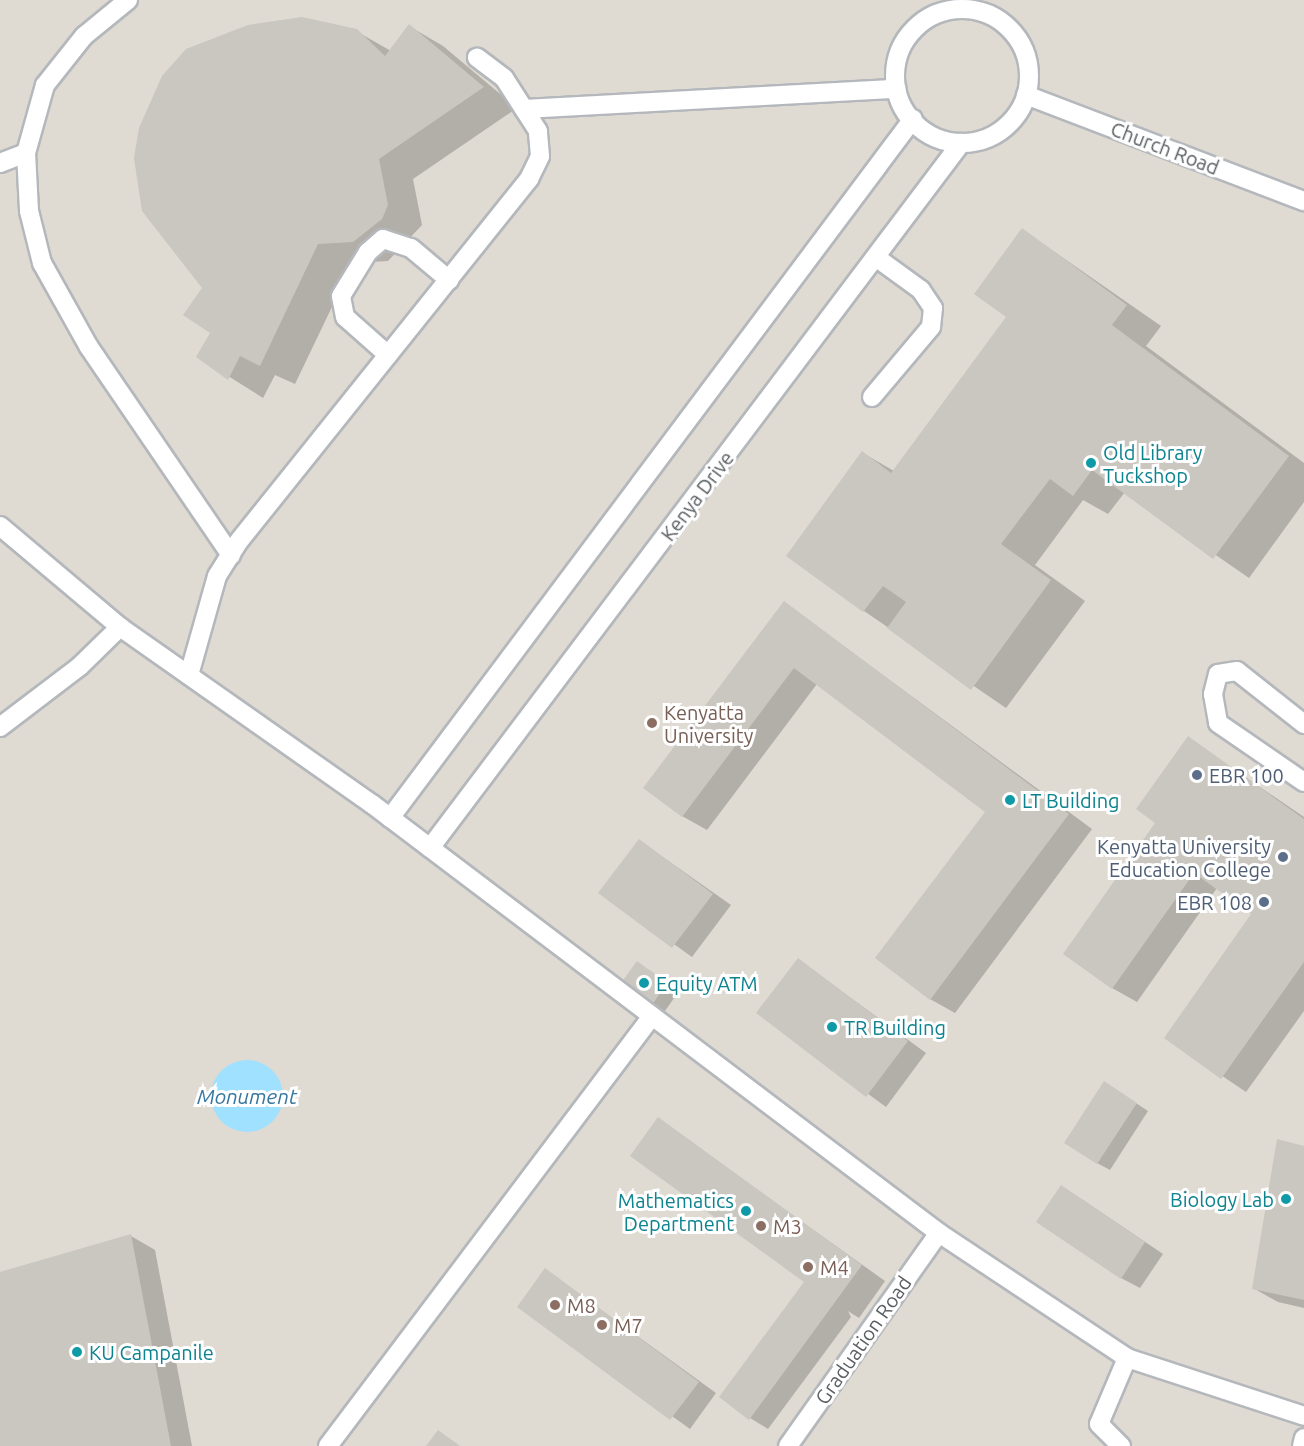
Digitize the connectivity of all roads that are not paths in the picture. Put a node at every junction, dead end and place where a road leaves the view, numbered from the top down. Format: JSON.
{"nodes":[{"id":1,"x":128,"y":0,"type":"edge"},
{"id":2,"x":978,"y":5,"type":"edge"},
{"id":3,"x":935,"y":7,"type":"edge"},
{"id":4,"x":477,"y":58,"type":"dead end"},
{"id":5,"x":896,"y":89,"type":"junction"},
{"id":6,"x":1026,"y":95,"type":"junction"},
{"id":7,"x":524,"y":109,"type":"junction"},
{"id":8,"x":913,"y":119,"type":"junction"},
{"id":9,"x":961,"y":142,"type":"junction"},
{"id":10,"x":26,"y":153,"type":"junction"},
{"id":11,"x":0,"y":163,"type":"edge"},
{"id":12,"x":1304,"y":201,"type":"edge"},
{"id":13,"x":877,"y":258,"type":"junction"},
{"id":14,"x":449,"y":280,"type":"junction"},
{"id":15,"x":388,"y":356,"type":"junction"},
{"id":16,"x":872,"y":396,"type":"dead end"},
{"id":17,"x":0,"y":526,"type":"edge"},
{"id":18,"x":231,"y":555,"type":"junction"},
{"id":19,"x":120,"y":627,"type":"junction"},
{"id":20,"x":189,"y":675,"type":"junction"},
{"id":21,"x":1304,"y":724,"type":"edge"},
{"id":22,"x":0,"y":728,"type":"edge"},
{"id":23,"x":1304,"y":782,"type":"edge"},
{"id":24,"x":390,"y":818,"type":"junction"},
{"id":25,"x":430,"y":848,"type":"junction"},
{"id":26,"x":652,"y":1016,"type":"junction"},
{"id":27,"x":939,"y":1233,"type":"junction"},
{"id":28,"x":1127,"y":1358,"type":"junction"},
{"id":29,"x":1304,"y":1416,"type":"edge"},
{"id":30,"x":1304,"y":1438,"type":"edge"},
{"id":31,"x":328,"y":1446,"type":"edge"},
{"id":32,"x":788,"y":1446,"type":"edge"},
{"id":33,"x":1120,"y":1446,"type":"edge"},
{"id":34,"x":1302,"y":1446,"type":"edge"}],
"edges":[{"from":1,"to":10,"type":"lane"},
{"from":2,"to":3,"type":"lane"},
{"from":2,"to":6,"type":"lane"},
{"from":3,"to":5,"type":"lane"},
{"from":4,"to":7,"type":"lane"},
{"from":5,"to":7,"type":"lane"},
{"from":5,"to":8,"type":"lane"},
{"from":6,"to":9,"type":"lane"},
{"from":6,"to":12,"type":"lane","name":"Church Road"},
{"from":7,"to":14,"type":"lane"},
{"from":8,"to":9,"type":"lane"},
{"from":8,"to":24,"type":"lane"},
{"from":9,"to":13,"type":"lane","name":"Kenya Drive"},
{"from":10,"to":11,"type":"lane"},
{"from":10,"to":18,"type":"lane"},
{"from":13,"to":16,"type":"lane"},
{"from":13,"to":25,"type":"lane","name":"Kenya Drive"},
{"from":14,"to":15,"type":"lane"},
{"from":14,"to":15,"type":"lane"},
{"from":15,"to":18,"type":"lane"},
{"from":17,"to":19,"type":"lane"},
{"from":18,"to":20,"type":"lane"},
{"from":19,"to":20,"type":"lane"},
{"from":19,"to":22,"type":"lane"},
{"from":20,"to":24,"type":"lane"},
{"from":21,"to":23,"type":"lane"},
{"from":24,"to":25,"type":"lane"},
{"from":25,"to":26,"type":"lane"},
{"from":26,"to":27,"type":"lane"},
{"from":26,"to":31,"type":"lane"},
{"from":27,"to":28,"type":"lane"},
{"from":27,"to":32,"type":"lane","name":"Graduation Road"},
{"from":28,"to":29,"type":"lane"},
{"from":28,"to":33,"type":"lane"},
{"from":30,"to":34,"type":"lane"}]}
